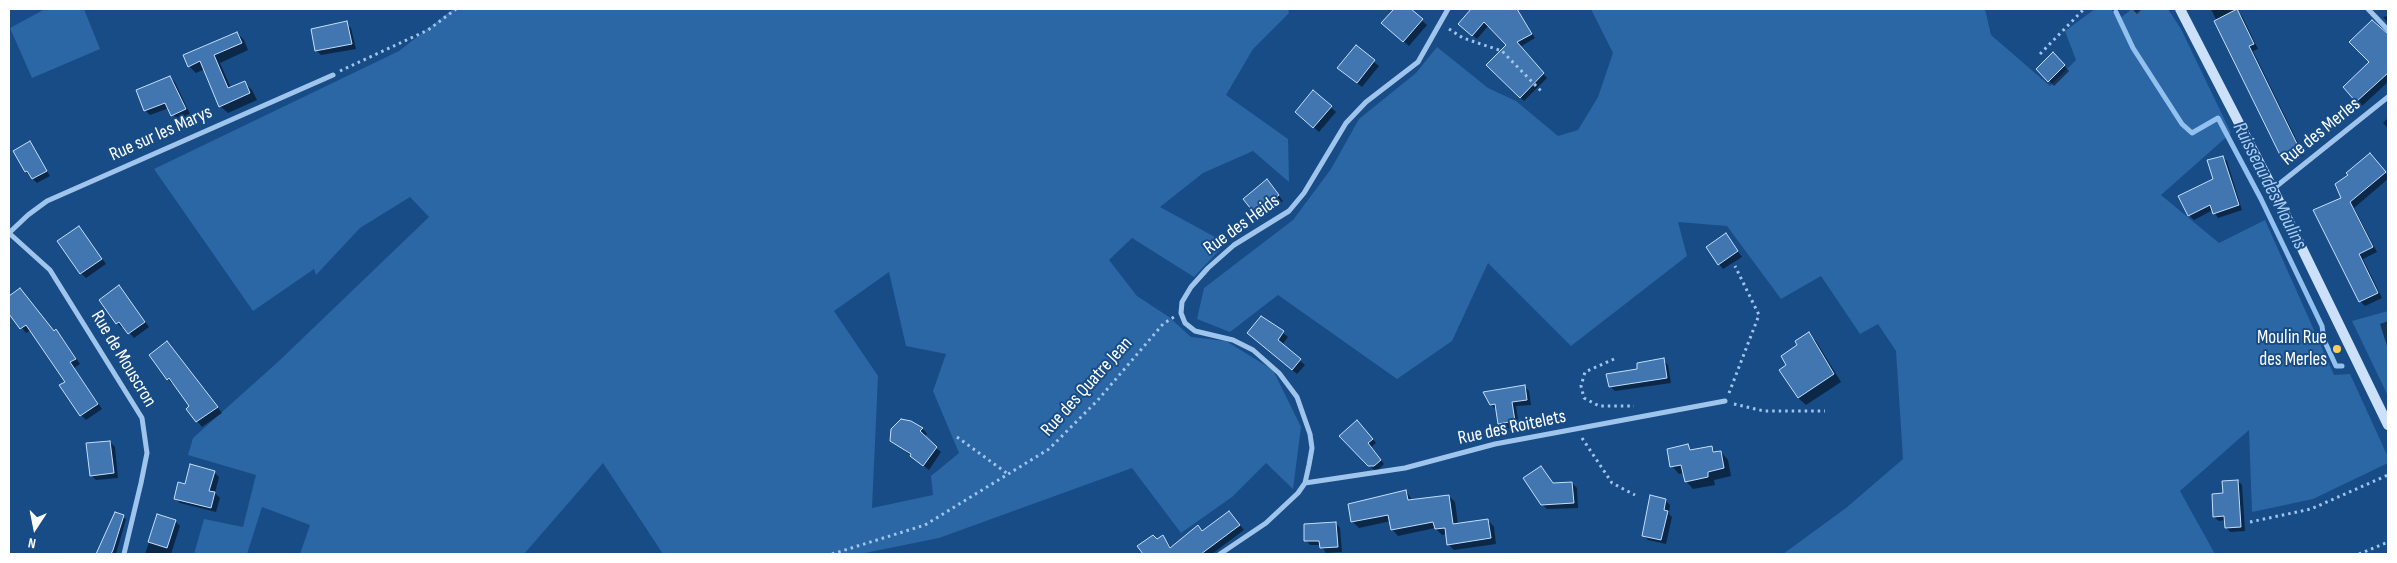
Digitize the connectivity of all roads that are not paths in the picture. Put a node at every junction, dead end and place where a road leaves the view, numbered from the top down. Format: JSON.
{"nodes":[{"id":1,"x":1448,"y":9,"type":"edge"},
{"id":2,"x":2180,"y":9,"type":"edge"},
{"id":3,"x":2368,"y":9,"type":"edge"},
{"id":4,"x":2388,"y":30,"type":"edge"},
{"id":5,"x":333,"y":75,"type":"road end"},
{"id":6,"x":2388,"y":97,"type":"edge"},
{"id":7,"x":2273,"y":189,"type":"junction"},
{"id":8,"x":9,"y":233,"type":"edge"},
{"id":9,"x":1725,"y":401,"type":"road end"},
{"id":10,"x":2388,"y":425,"type":"edge"},
{"id":11,"x":1305,"y":483,"type":"junction"},
{"id":12,"x":124,"y":554,"type":"edge"},
{"id":13,"x":1220,"y":554,"type":"edge"}],
"edges":[{"from":1,"to":11,"type":"street","name":"Rue des Heids"},
{"from":2,"to":7,"type":"street"},
{"from":3,"to":4,"type":"street"},
{"from":5,"to":8,"type":"street","name":"Rue sur les Marys"},
{"from":6,"to":7,"type":"street","name":"Rue des Merles"},
{"from":7,"to":10,"type":"street"},
{"from":8,"to":12,"type":"street","name":"Rue de Mouscron"},
{"from":9,"to":11,"type":"street","name":"Rue des Roitelets"},
{"from":11,"to":13,"type":"street"}]}
